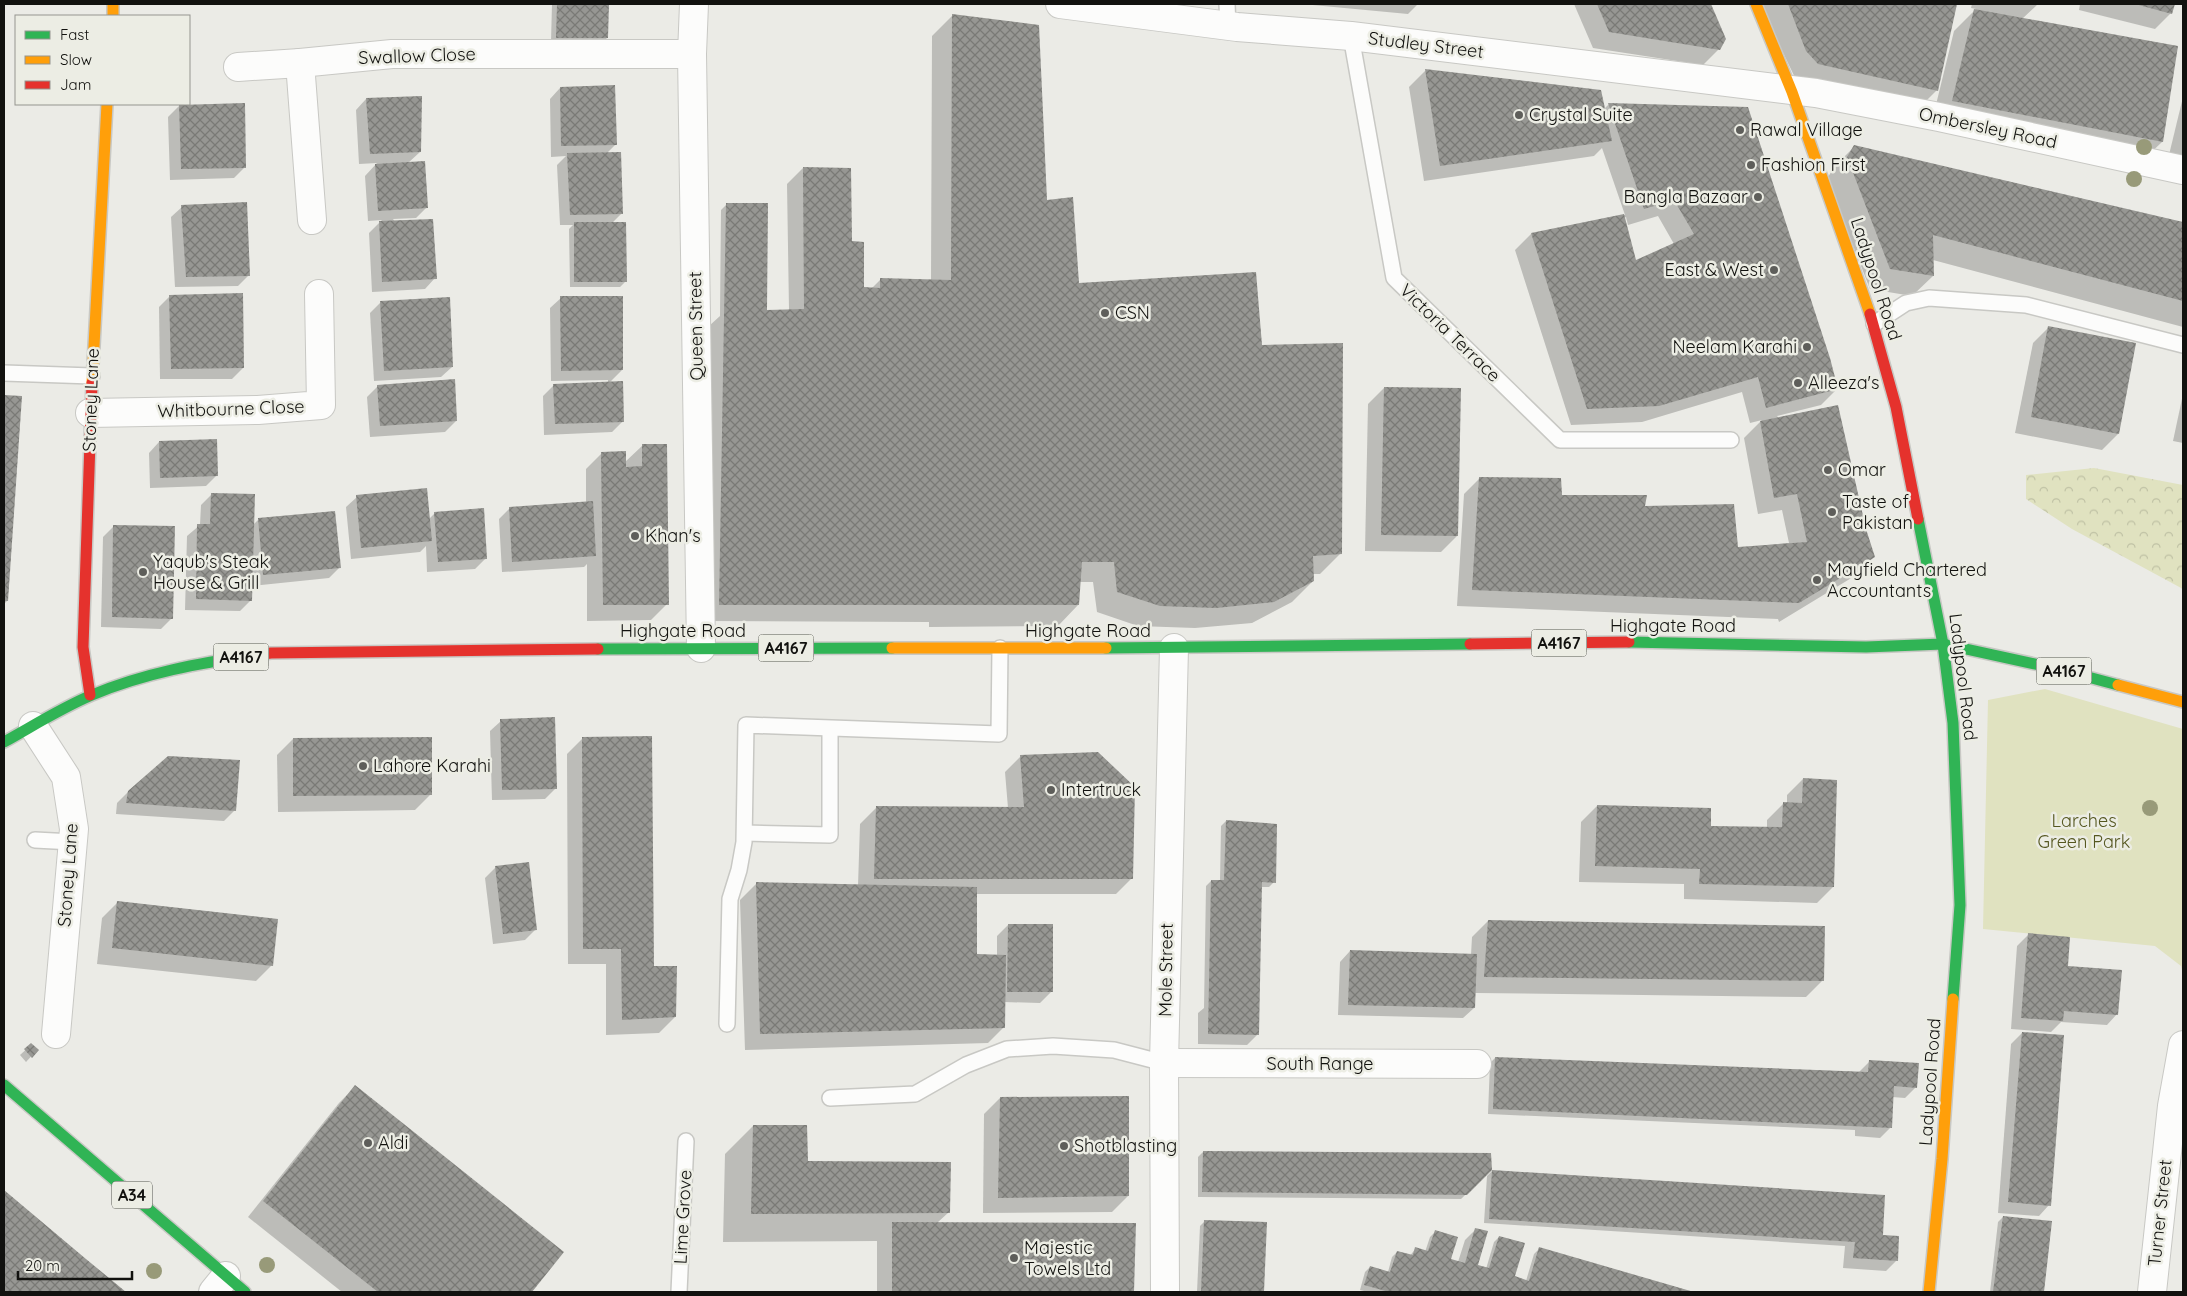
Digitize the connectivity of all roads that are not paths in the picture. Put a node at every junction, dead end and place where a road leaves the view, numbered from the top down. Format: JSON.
{"nodes":[{"id":1,"x":694,"y":4,"type":"edge"},
{"id":2,"x":1060,"y":4,"type":"edge"},
{"id":3,"x":1756,"y":4,"type":"edge"},
{"id":4,"x":1227,"y":15,"type":"edge"},
{"id":5,"x":1351,"y":36,"type":"junction"},
{"id":6,"x":692,"y":54,"type":"junction"},
{"id":7,"x":300,"y":63,"type":"junction"},
{"id":8,"x":238,"y":67,"type":"dead end"},
{"id":9,"x":1792,"y":92,"type":"junction"},
{"id":10,"x":107,"y":105,"type":"edge"},
{"id":11,"x":2183,"y":170,"type":"edge"},
{"id":12,"x":312,"y":220,"type":"dead end"},
{"id":13,"x":319,"y":294,"type":"dead end"},
{"id":14,"x":1874,"y":324,"type":"junction"},
{"id":15,"x":2183,"y":345,"type":"edge"},
{"id":16,"x":4,"y":373,"type":"edge"},
{"id":17,"x":92,"y":376,"type":"junction"},
{"id":18,"x":90,"y":413,"type":"junction"},
{"id":19,"x":1731,"y":440,"type":"dead end"},
{"id":20,"x":1943,"y":644,"type":"junction"},
{"id":21,"x":701,"y":648,"type":"junction"},
{"id":22,"x":1000,"y":648,"type":"junction"},
{"id":23,"x":1174,"y":648,"type":"junction"},
{"id":24,"x":90,"y":695,"type":"junction"},
{"id":25,"x":2183,"y":702,"type":"edge"},
{"id":26,"x":34,"y":726,"type":"junction"},
{"id":27,"x":830,"y":729,"type":"junction"},
{"id":28,"x":4,"y":742,"type":"edge"},
{"id":29,"x":745,"y":833,"type":"junction"},
{"id":30,"x":35,"y":840,"type":"dead end"},
{"id":31,"x":73,"y":842,"type":"junction"},
{"id":32,"x":727,"y":1024,"type":"dead end"},
{"id":33,"x":56,"y":1034,"type":"dead end"},
{"id":34,"x":2183,"y":1045,"type":"edge"},
{"id":35,"x":1164,"y":1063,"type":"junction"},
{"id":36,"x":1477,"y":1064,"type":"dead end"},
{"id":37,"x":4,"y":1084,"type":"edge"},
{"id":38,"x":830,"y":1098,"type":"dead end"},
{"id":39,"x":686,"y":1141,"type":"dead end"},
{"id":40,"x":228,"y":1287,"type":"edge"},
{"id":41,"x":679,"y":1292,"type":"edge"},
{"id":42,"x":1165,"y":1292,"type":"edge"},
{"id":43,"x":1929,"y":1292,"type":"edge"},
{"id":44,"x":2152,"y":1292,"type":"edge"}],
"edges":[{"from":1,"to":6,"type":"street","name":"Queen Street"},
{"from":2,"to":4,"type":"street","name":"Studley Street"},
{"from":3,"to":9,"type":"main road","name":"Ladypool Road"},
{"from":4,"to":5,"type":"street","name":"Studley Street"},
{"from":5,"to":9,"type":"street","name":"Studley Street"},
{"from":5,"to":19,"type":"lane","name":"Victoria Terrace"},
{"from":6,"to":7,"type":"street","name":"Swallow Close"},
{"from":6,"to":21,"type":"street","name":"Queen Street"},
{"from":7,"to":8,"type":"street","name":"Swallow Close"},
{"from":7,"to":12,"type":"street"},
{"from":9,"to":11,"type":"street","name":"Ombersley Road"},
{"from":9,"to":14,"type":"main road","name":"Ladypool Road"},
{"from":10,"to":17,"type":"main road","name":"Stoney Lane"},
{"from":13,"to":18,"type":"street","name":"Whitbourne Close"},
{"from":14,"to":15,"type":"lane"},
{"from":14,"to":20,"type":"main road","name":"Ladypool Road"},
{"from":16,"to":17,"type":"lane"},
{"from":17,"to":18,"type":"main road","name":"Stoney Lane"},
{"from":18,"to":24,"type":"main road","name":"Stoney Lane"},
{"from":20,"to":23,"type":"main road","name":"Highgate Road","number":"A4167"},
{"from":20,"to":25,"type":"main road","name":"Highgate Road","number":"A4167"},
{"from":20,"to":43,"type":"main road","name":"Ladypool Road"},
{"from":21,"to":22,"type":"main road","name":"Highgate Road","number":"A4167"},
{"from":21,"to":24,"type":"main road","name":"Highgate Road","number":"A4167"},
{"from":22,"to":23,"type":"main road","name":"Highgate Road","number":"A4167"},
{"from":22,"to":27,"type":"lane"},
{"from":23,"to":35,"type":"street","name":"Mole Street"},
{"from":24,"to":26,"type":"main road","name":"Highgate Road","number":"A4167"},
{"from":26,"to":28,"type":"main road","name":"Highgate Road","number":"A4167"},
{"from":26,"to":31,"type":"street","name":"Stoney Lane"},
{"from":27,"to":29,"type":"lane"},
{"from":27,"to":29,"type":"lane"},
{"from":29,"to":32,"type":"lane"},
{"from":30,"to":31,"type":"lane"},
{"from":31,"to":33,"type":"street","name":"Stoney Lane"},
{"from":34,"to":44,"type":"street","name":"Turner Street"},
{"from":35,"to":36,"type":"street","name":"South Range"},
{"from":35,"to":38,"type":"lane"},
{"from":35,"to":42,"type":"street","name":"Mole Street"},
{"from":37,"to":40,"type":"main road","number":"A34"},
{"from":39,"to":41,"type":"lane","name":"Lime Grove"}]}
